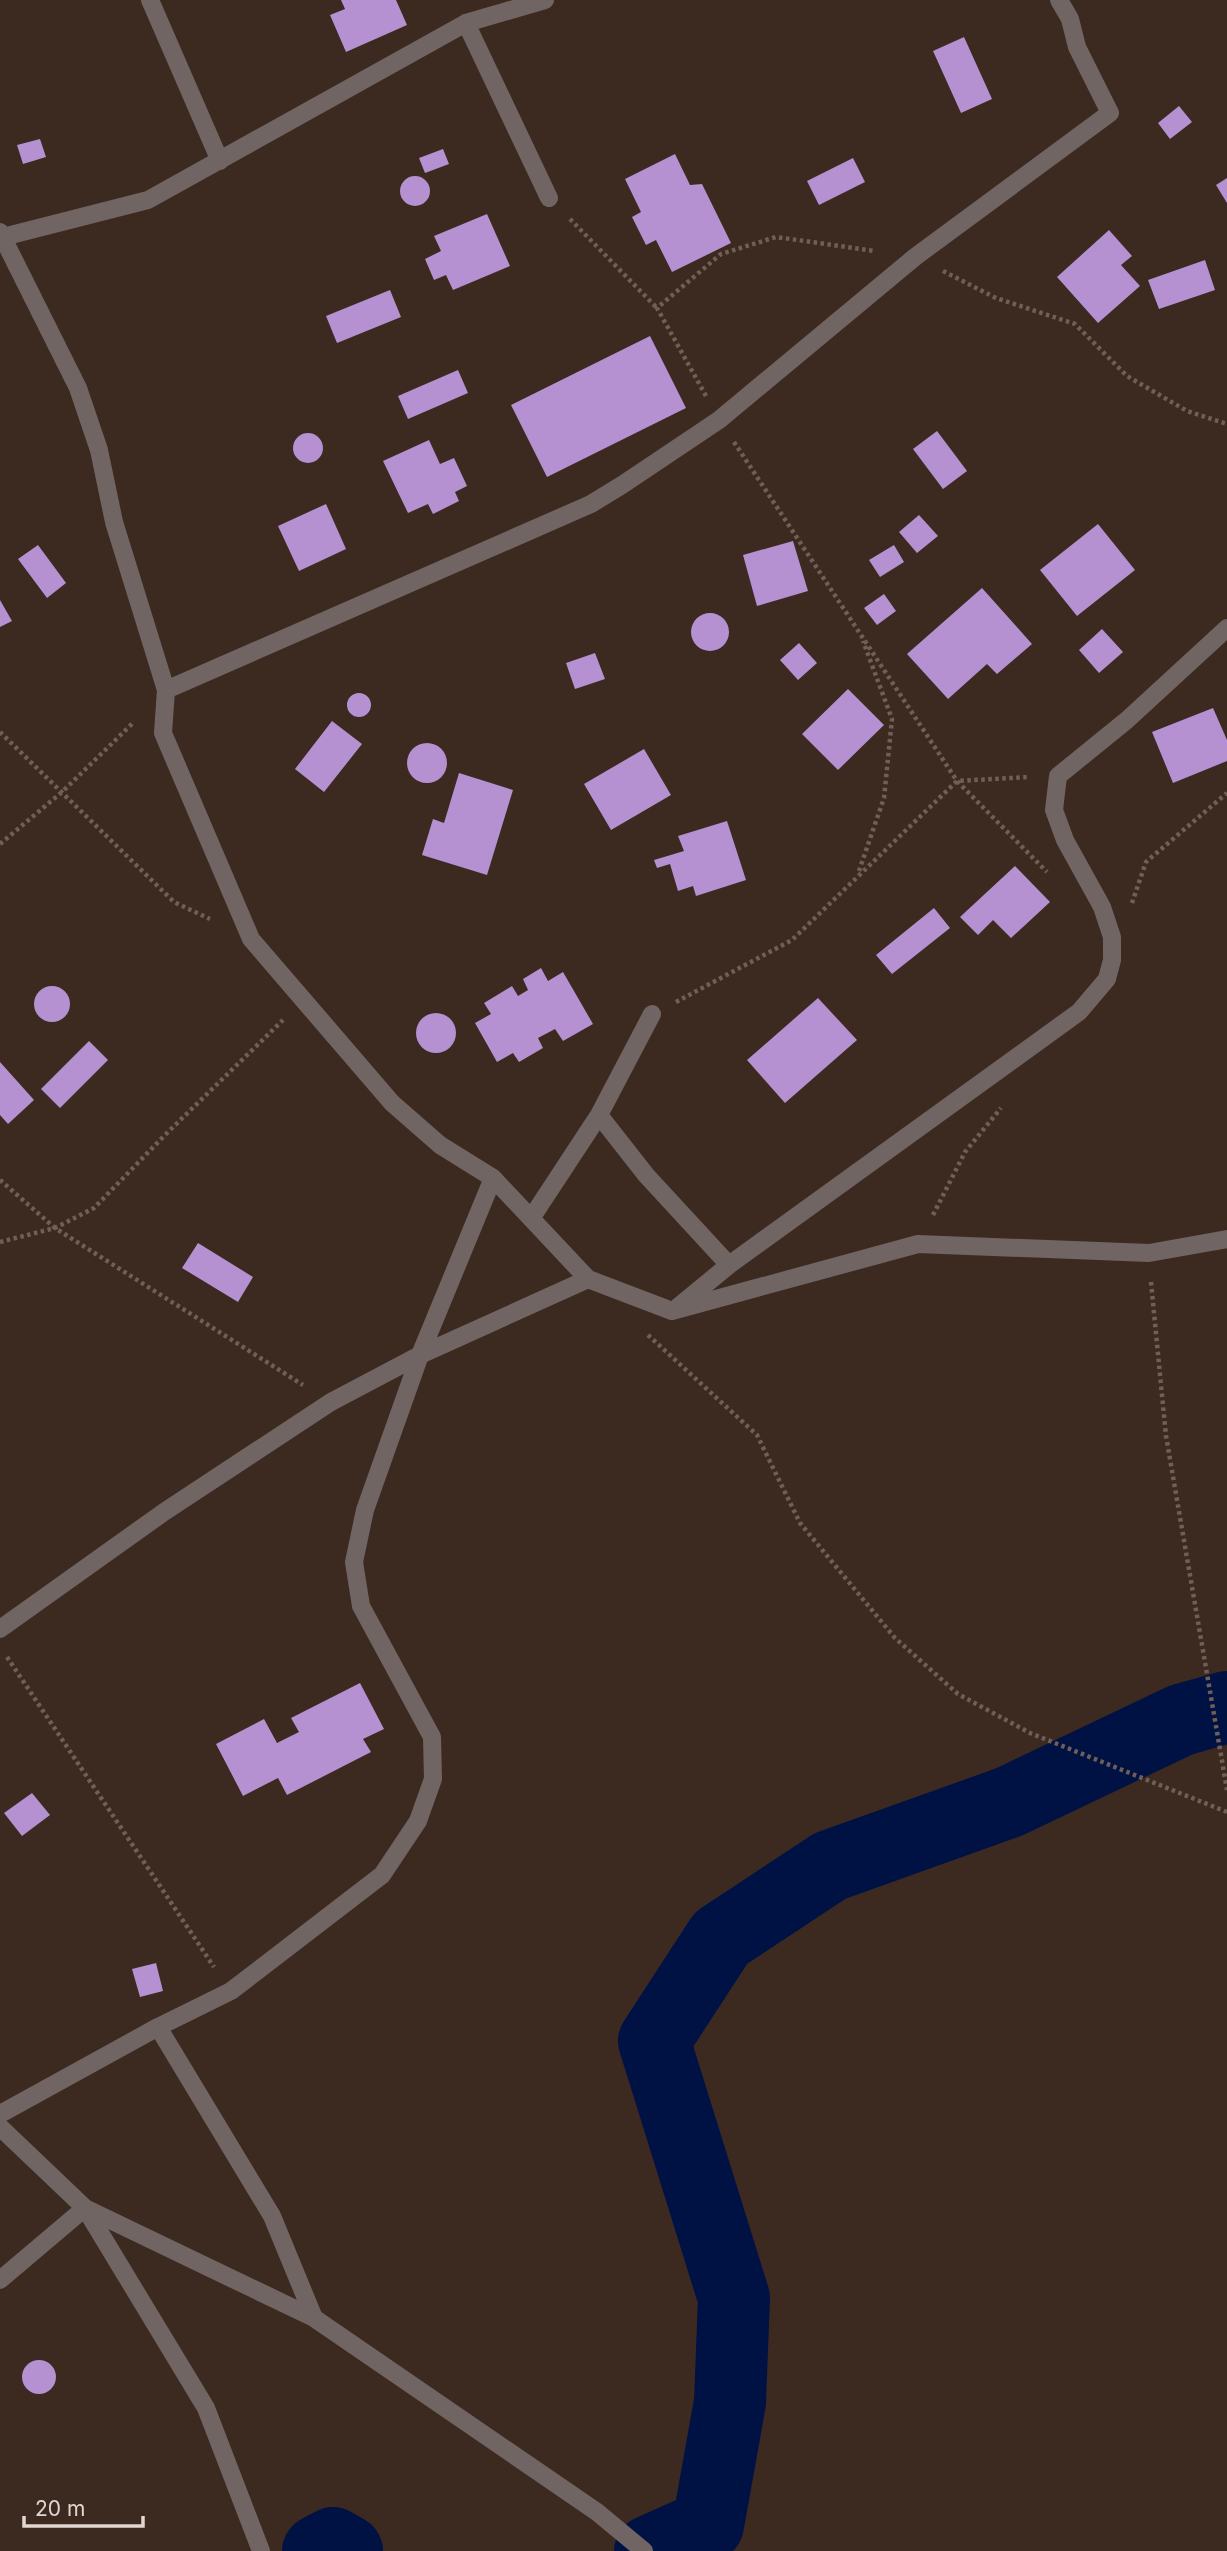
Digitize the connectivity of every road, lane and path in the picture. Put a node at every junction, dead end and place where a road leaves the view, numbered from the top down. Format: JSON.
{"nodes":[{"id":1,"x":150,"y":0,"type":"edge"},
{"id":2,"x":545,"y":0,"type":"edge"},
{"id":3,"x":1059,"y":0,"type":"edge"},
{"id":4,"x":466,"y":23,"type":"junction"},
{"id":5,"x":220,"y":161,"type":"junction"},
{"id":6,"x":549,"y":198,"type":"joint"},
{"id":7,"x":1,"y":237,"type":"edge"},
{"id":8,"x":915,"y":257,"type":"junction"},
{"id":9,"x":657,"y":309,"type":"junction"},
{"id":10,"x":719,"y":419,"type":"junction"},
{"id":11,"x":1227,"y":424,"type":"edge"},
{"id":12,"x":1227,"y":628,"type":"edge"},
{"id":13,"x":861,"y":634,"type":"junction"},
{"id":14,"x":166,"y":690,"type":"junction"},
{"id":15,"x":0,"y":732,"type":"edge"},
{"id":16,"x":1058,"y":776,"type":"junction"},
{"id":17,"x":957,"y":781,"type":"junction"},
{"id":18,"x":62,"y":792,"type":"junction"},
{"id":19,"x":1227,"y":793,"type":"edge"},
{"id":20,"x":0,"y":844,"type":"edge"},
{"id":21,"x":858,"y":875,"type":"junction"},
{"id":22,"x":1054,"y":878,"type":"dead end"},
{"id":23,"x":1128,"y":914,"type":"dead end"},
{"id":24,"x":251,"y":939,"type":"junction"},
{"id":25,"x":303,"y":1000,"type":"junction"},
{"id":26,"x":652,"y":1014,"type":"joint"},
{"id":27,"x":1009,"y":1098,"type":"dead end"},
{"id":28,"x":599,"y":1115,"type":"junction"},
{"id":29,"x":493,"y":1178,"type":"junction"},
{"id":30,"x":0,"y":1180,"type":"edge"},
{"id":31,"x":532,"y":1217,"type":"junction"},
{"id":32,"x":55,"y":1228,"type":"junction"},
{"id":33,"x":1224,"y":1237,"type":"edge"},
{"id":34,"x":0,"y":1242,"type":"edge"},
{"id":35,"x":918,"y":1244,"type":"junction"},
{"id":36,"x":1149,"y":1253,"type":"junction"},
{"id":37,"x":729,"y":1265,"type":"junction"},
{"id":38,"x":588,"y":1279,"type":"junction"},
{"id":39,"x":672,"y":1311,"type":"junction"},
{"id":40,"x":648,"y":1335,"type":"dead end"},
{"id":41,"x":420,"y":1355,"type":"junction"},
{"id":42,"x":331,"y":1402,"type":"junction"},
{"id":43,"x":0,"y":1629,"type":"edge"},
{"id":44,"x":0,"y":1647,"type":"edge"},
{"id":45,"x":1227,"y":1790,"type":"edge"},
{"id":46,"x":1227,"y":1812,"type":"edge"},
{"id":47,"x":230,"y":1991,"type":"junction"},
{"id":48,"x":158,"y":2026,"type":"junction"},
{"id":49,"x":0,"y":2114,"type":"edge"},
{"id":50,"x":0,"y":2127,"type":"edge"},
{"id":51,"x":85,"y":2208,"type":"junction"},
{"id":52,"x":0,"y":2280,"type":"edge"},
{"id":53,"x":314,"y":2318,"type":"junction"},
{"id":54,"x":261,"y":2551,"type":"edge"},
{"id":55,"x":644,"y":2551,"type":"edge"}],
"edges":[{"from":1,"to":5,"type":"street"},
{"from":2,"to":4,"type":"street"},
{"from":3,"to":8,"type":"street"},
{"from":4,"to":5,"type":"street"},
{"from":4,"to":6,"type":"street"},
{"from":5,"to":7,"type":"street"},
{"from":6,"to":9,"type":"path"},
{"from":7,"to":14,"type":"street"},
{"from":8,"to":9,"type":"path"},
{"from":8,"to":10,"type":"street"},
{"from":8,"to":11,"type":"path"},
{"from":9,"to":10,"type":"path"},
{"from":10,"to":13,"type":"path"},
{"from":10,"to":14,"type":"street"},
{"from":12,"to":16,"type":"street"},
{"from":13,"to":17,"type":"path"},
{"from":13,"to":21,"type":"path"},
{"from":14,"to":18,"type":"path"},
{"from":14,"to":24,"type":"street"},
{"from":15,"to":18,"type":"path"},
{"from":16,"to":17,"type":"path"},
{"from":16,"to":37,"type":"street"},
{"from":17,"to":21,"type":"path"},
{"from":17,"to":22,"type":"path"},
{"from":18,"to":20,"type":"path"},
{"from":18,"to":24,"type":"path"},
{"from":19,"to":23,"type":"path"},
{"from":21,"to":26,"type":"path"},
{"from":24,"to":25,"type":"street"},
{"from":25,"to":29,"type":"street"},
{"from":25,"to":32,"type":"path"},
{"from":26,"to":28,"type":"street"},
{"from":27,"to":35,"type":"path"},
{"from":28,"to":31,"type":"street"},
{"from":28,"to":37,"type":"street"},
{"from":29,"to":31,"type":"street"},
{"from":29,"to":41,"type":"street"},
{"from":30,"to":32,"type":"path"},
{"from":31,"to":38,"type":"street"},
{"from":32,"to":34,"type":"path"},
{"from":32,"to":42,"type":"path"},
{"from":33,"to":36,"type":"street"},
{"from":35,"to":36,"type":"street"},
{"from":35,"to":39,"type":"street"},
{"from":36,"to":45,"type":"path"},
{"from":37,"to":39,"type":"street"},
{"from":38,"to":39,"type":"street"},
{"from":38,"to":41,"type":"street"},
{"from":40,"to":46,"type":"path"},
{"from":41,"to":42,"type":"street"},
{"from":41,"to":47,"type":"street"},
{"from":42,"to":43,"type":"street"},
{"from":44,"to":47,"type":"path"},
{"from":47,"to":48,"type":"street"},
{"from":48,"to":49,"type":"street"},
{"from":48,"to":53,"type":"street"},
{"from":50,"to":51,"type":"street"},
{"from":51,"to":52,"type":"street"},
{"from":51,"to":53,"type":"street"},
{"from":51,"to":54,"type":"street"},
{"from":53,"to":55,"type":"street"}]}
